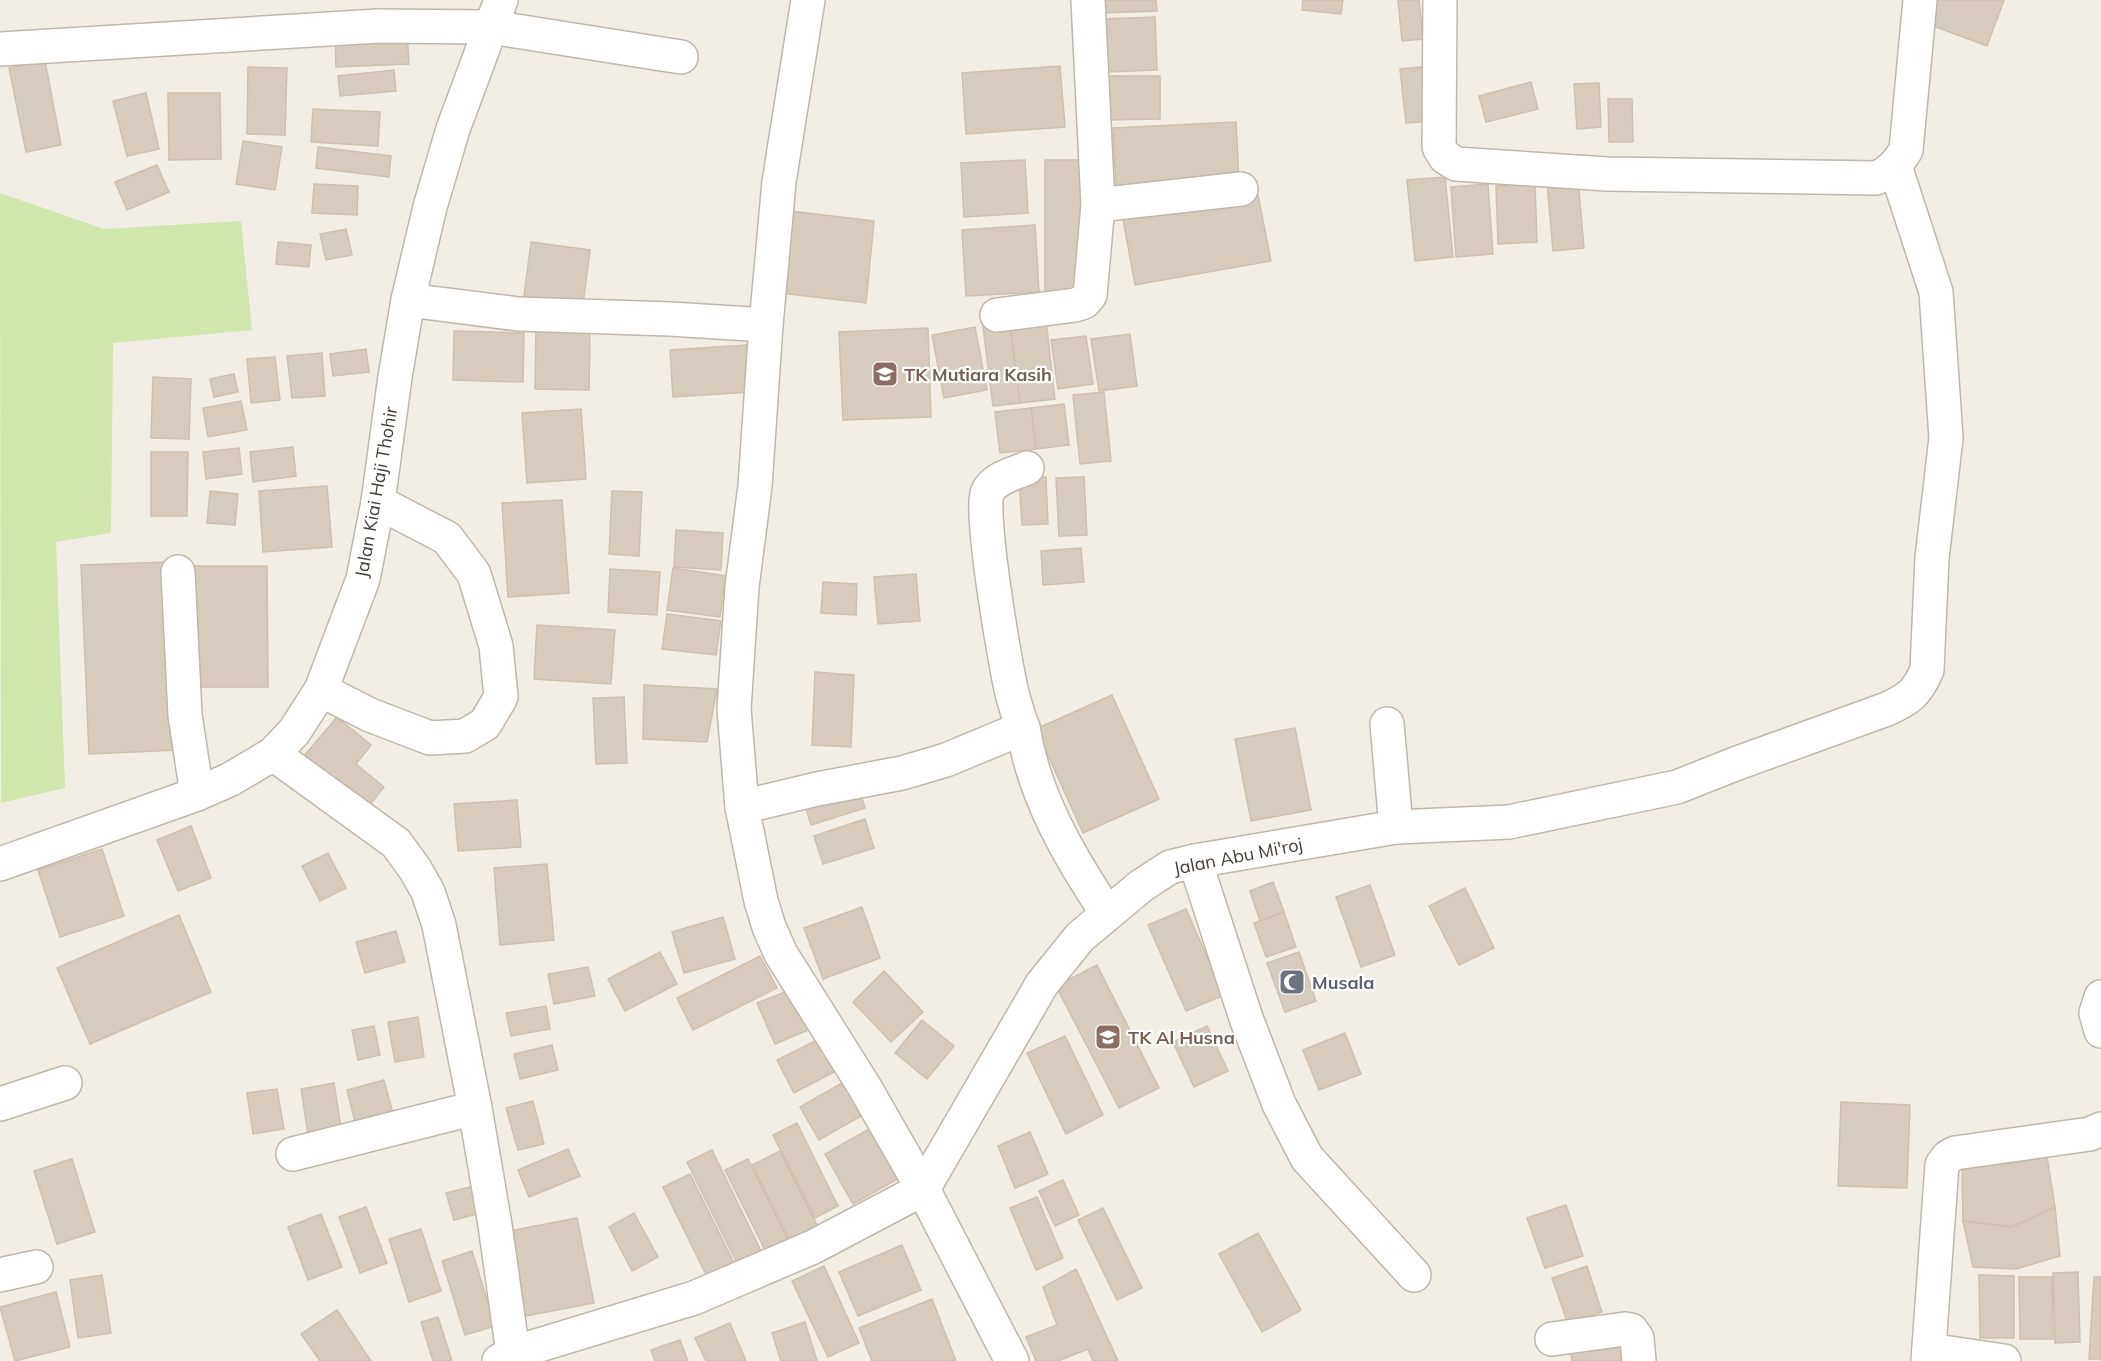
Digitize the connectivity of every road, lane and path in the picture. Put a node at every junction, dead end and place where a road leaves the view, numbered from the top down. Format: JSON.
{"nodes":[{"id":1,"x":807,"y":0,"type":"edge"},
{"id":2,"x":1088,"y":0,"type":"edge"},
{"id":3,"x":1440,"y":0,"type":"edge"},
{"id":4,"x":1920,"y":0,"type":"edge"},
{"id":5,"x":495,"y":14,"type":"edge"},
{"id":6,"x":0,"y":49,"type":"edge"},
{"id":7,"x":681,"y":57,"type":"dead end"},
{"id":8,"x":1895,"y":166,"type":"junction"},
{"id":9,"x":1241,"y":189,"type":"dead end"},
{"id":10,"x":1098,"y":205,"type":"junction"},
{"id":11,"x":408,"y":300,"type":"junction"},
{"id":12,"x":997,"y":315,"type":"dead end"},
{"id":13,"x":766,"y":325,"type":"junction"},
{"id":14,"x":1027,"y":468,"type":"dead end"},
{"id":15,"x":378,"y":502,"type":"junction"},
{"id":16,"x":178,"y":572,"type":"dead end"},
{"id":17,"x":321,"y":690,"type":"junction"},
{"id":18,"x":1387,"y":724,"type":"dead end"},
{"id":19,"x":1023,"y":728,"type":"junction"},
{"id":20,"x":273,"y":754,"type":"junction"},
{"id":21,"x":196,"y":794,"type":"junction"},
{"id":22,"x":742,"y":807,"type":"junction"},
{"id":23,"x":1396,"y":827,"type":"junction"},
{"id":24,"x":1195,"y":861,"type":"junction"},
{"id":25,"x":0,"y":864,"type":"edge"},
{"id":26,"x":1107,"y":913,"type":"junction"},
{"id":27,"x":2101,"y":997,"type":"edge"},
{"id":28,"x":2101,"y":1031,"type":"edge"},
{"id":29,"x":65,"y":1083,"type":"dead end"},
{"id":30,"x":0,"y":1104,"type":"edge"},
{"id":31,"x":475,"y":1108,"type":"junction"},
{"id":32,"x":2101,"y":1129,"type":"edge"},
{"id":33,"x":293,"y":1154,"type":"dead end"},
{"id":34,"x":923,"y":1189,"type":"junction"},
{"id":35,"x":36,"y":1267,"type":"dead end"},
{"id":36,"x":0,"y":1275,"type":"edge"},
{"id":37,"x":1414,"y":1275,"type":"dead end"},
{"id":38,"x":1552,"y":1339,"type":"dead end"},
{"id":39,"x":1929,"y":1356,"type":"edge"},
{"id":40,"x":506,"y":1357,"type":"edge"},
{"id":41,"x":1012,"y":1361,"type":"edge"},
{"id":42,"x":1639,"y":1361,"type":"edge"},
{"id":43,"x":2004,"y":1361,"type":"edge"}],
"edges":[{"from":1,"to":13,"type":"street"},
{"from":2,"to":10,"type":"street"},
{"from":3,"to":8,"type":"street"},
{"from":4,"to":8,"type":"street"},
{"from":5,"to":6,"type":"street"},
{"from":5,"to":7,"type":"street"},
{"from":5,"to":11,"type":"street","name":"Jalan Kiai Haji Thohir"},
{"from":8,"to":23,"type":"street","name":"Jalan Abu Mi'roj"},
{"from":9,"to":10,"type":"street"},
{"from":10,"to":12,"type":"street"},
{"from":11,"to":13,"type":"street"},
{"from":11,"to":15,"type":"street","name":"Jalan Kiai Haji Thohir"},
{"from":13,"to":22,"type":"street"},
{"from":14,"to":19,"type":"street"},
{"from":15,"to":17,"type":"street","name":"Jalan Kiai Haji Thohir"},
{"from":15,"to":17,"type":"street"},
{"from":16,"to":21,"type":"street"},
{"from":17,"to":20,"type":"street","name":"Jalan Kiai Haji Thohir"},
{"from":18,"to":23,"type":"street"},
{"from":19,"to":22,"type":"street"},
{"from":19,"to":26,"type":"street"},
{"from":20,"to":21,"type":"street","name":"Jalan Kiai Haji Thohir"},
{"from":20,"to":31,"type":"street"},
{"from":21,"to":25,"type":"street","name":"Jalan Kiai Haji Thohir"},
{"from":22,"to":34,"type":"street"},
{"from":23,"to":24,"type":"street","name":"Jalan Abu Mi'roj"},
{"from":24,"to":26,"type":"street","name":"Jalan Abu Mi'roj"},
{"from":24,"to":37,"type":"street"},
{"from":26,"to":34,"type":"street","name":"Jalan Abu Mi'roj"},
{"from":27,"to":28,"type":"street"},
{"from":29,"to":30,"type":"street"},
{"from":31,"to":33,"type":"street"},
{"from":31,"to":40,"type":"street"},
{"from":32,"to":39,"type":"street"},
{"from":34,"to":40,"type":"street"},
{"from":34,"to":41,"type":"street"},
{"from":35,"to":36,"type":"street"},
{"from":38,"to":42,"type":"street"},
{"from":39,"to":43,"type":"street"}]}
